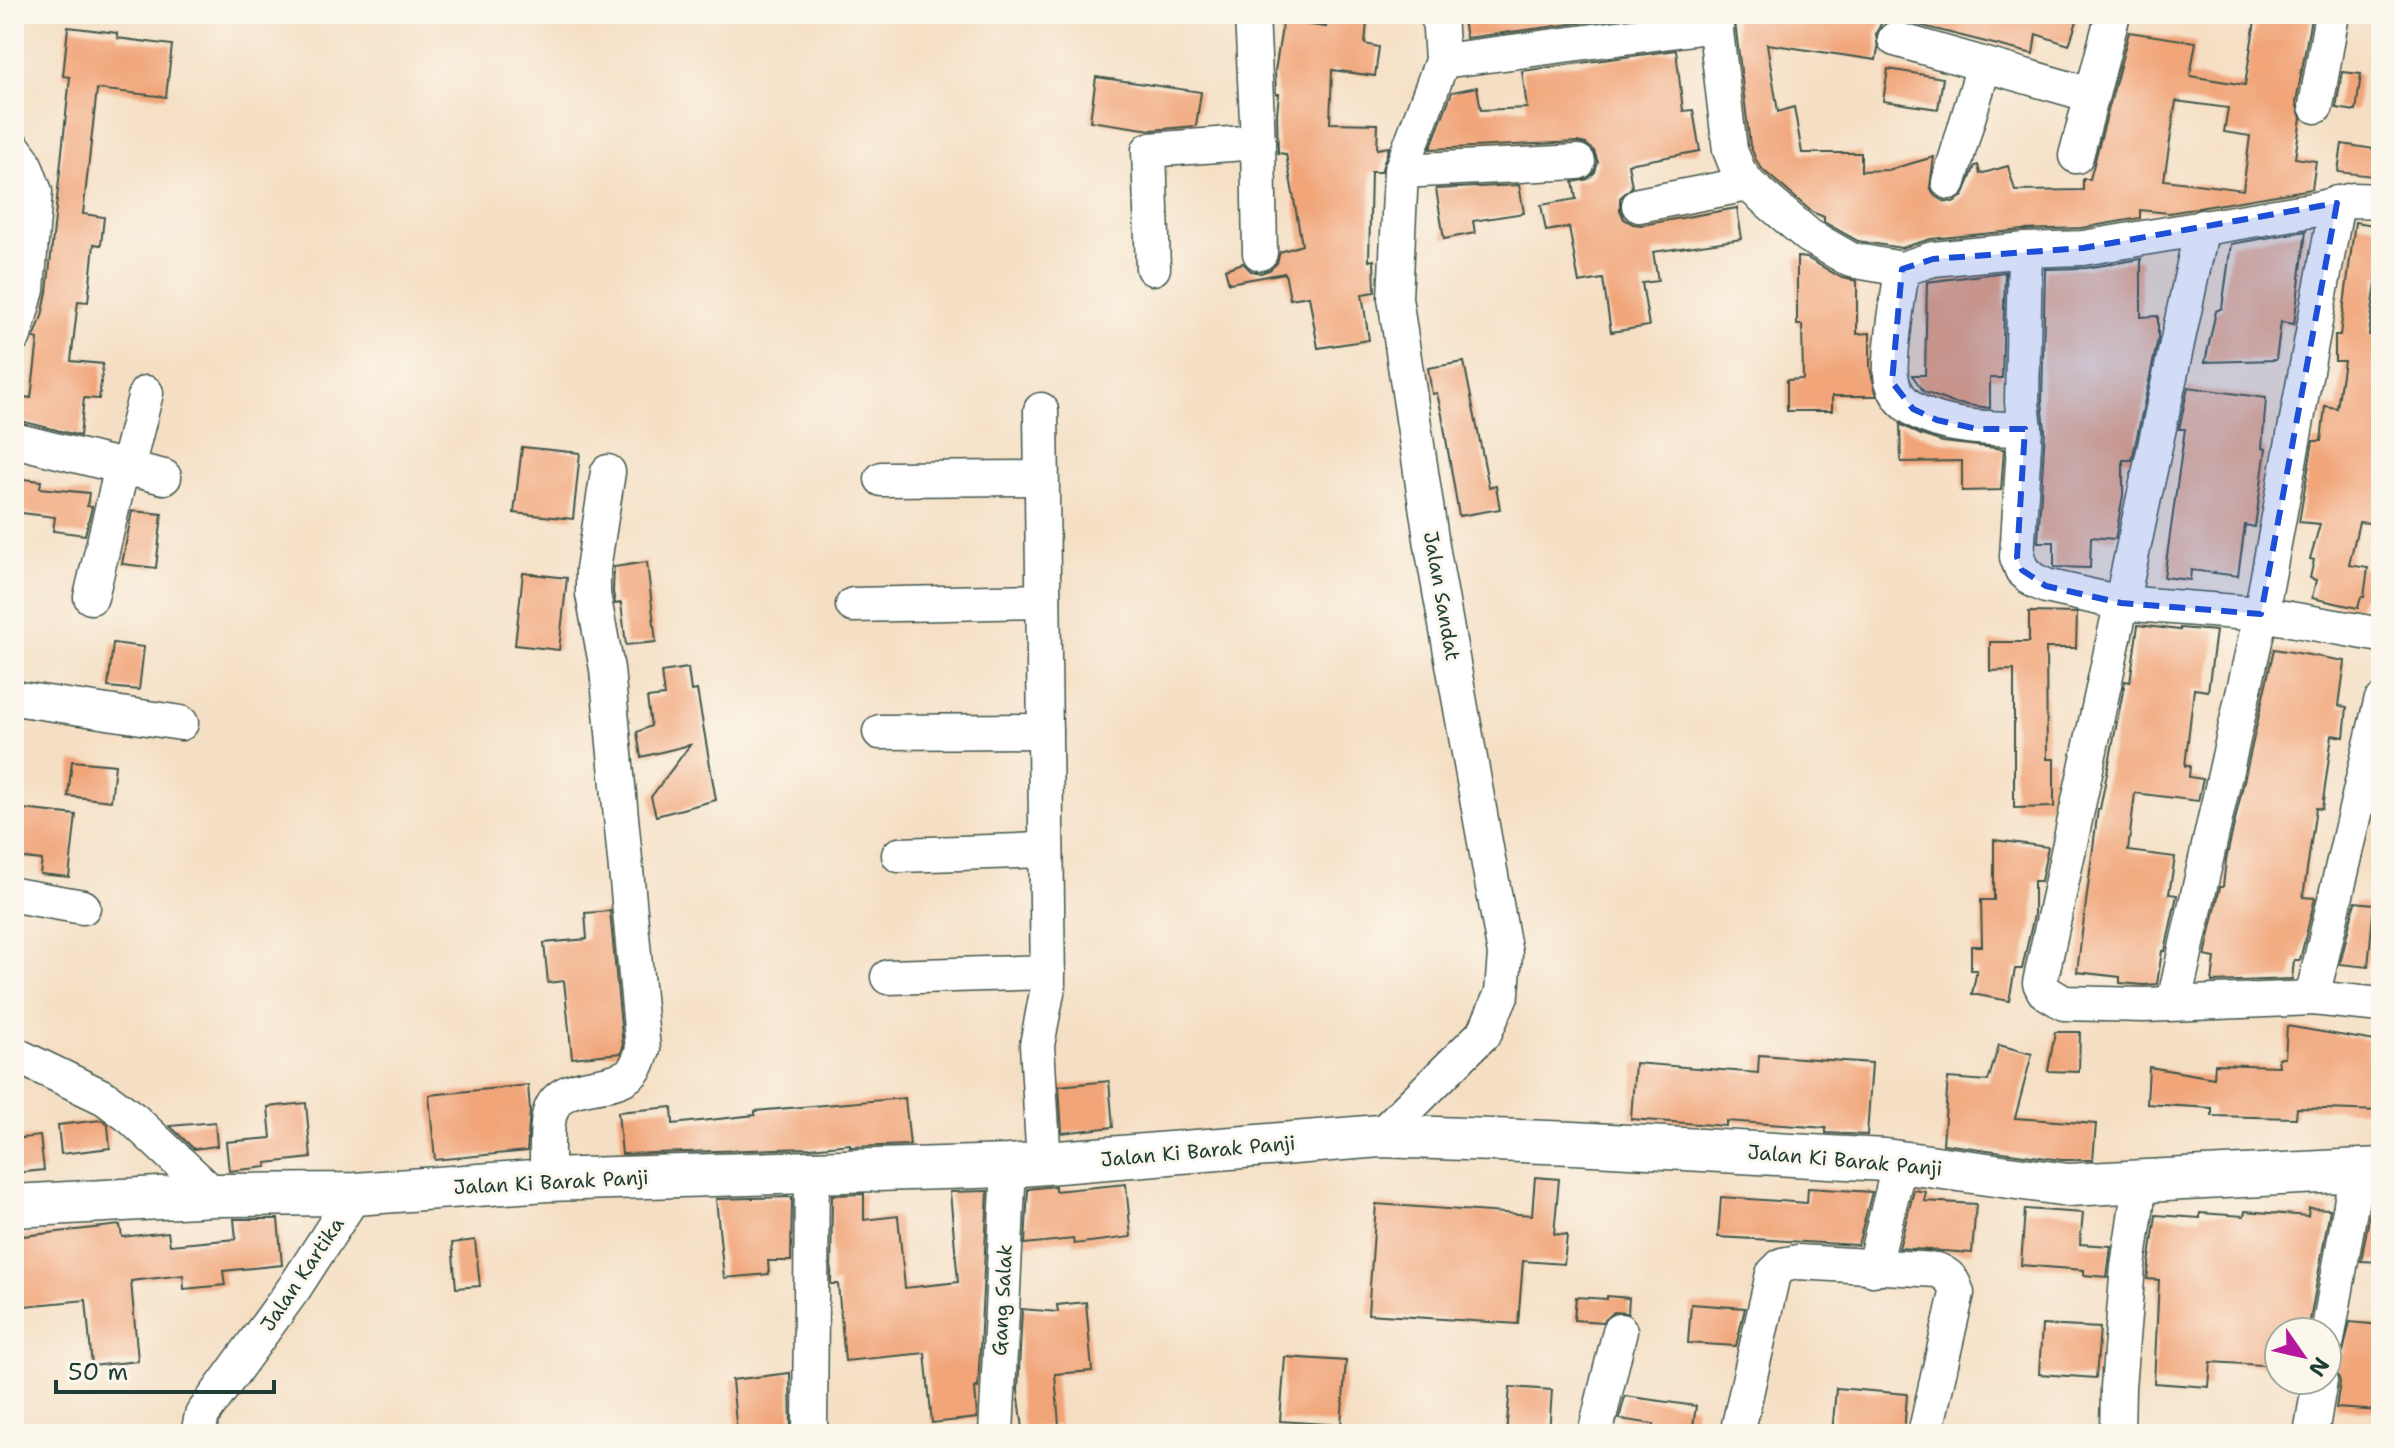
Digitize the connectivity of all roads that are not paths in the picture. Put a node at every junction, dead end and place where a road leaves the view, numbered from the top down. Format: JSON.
{"nodes":[{"id":1,"x":1252,"y":14,"type":"edge"},
{"id":2,"x":1439,"y":14,"type":"edge"},
{"id":3,"x":2113,"y":14,"type":"edge"},
{"id":4,"x":2332,"y":14,"type":"edge"},
{"id":5,"x":1715,"y":20,"type":"edge"},
{"id":6,"x":1895,"y":39,"type":"dead end"},
{"id":7,"x":1442,"y":61,"type":"junction"},
{"id":8,"x":1984,"y":65,"type":"junction"},
{"id":9,"x":2091,"y":95,"type":"junction"},
{"id":10,"x":2316,"y":106,"type":"dead end"},
{"id":11,"x":1258,"y":142,"type":"junction"},
{"id":12,"x":14,"y":148,"type":"edge"},
{"id":13,"x":2076,"y":156,"type":"dead end"},
{"id":14,"x":1578,"y":162,"type":"dead end"},
{"id":15,"x":1401,"y":171,"type":"junction"},
{"id":16,"x":1949,"y":182,"type":"dead end"},
{"id":17,"x":1748,"y":184,"type":"junction"},
{"id":18,"x":2381,"y":201,"type":"edge"},
{"id":19,"x":2337,"y":203,"type":"junction"},
{"id":20,"x":1639,"y":205,"type":"dead end"},
{"id":21,"x":2202,"y":227,"type":"junction"},
{"id":22,"x":2025,"y":250,"type":"junction"},
{"id":23,"x":1260,"y":253,"type":"dead end"},
{"id":24,"x":1153,"y":268,"type":"dead end"},
{"id":25,"x":1902,"y":269,"type":"junction"},
{"id":26,"x":14,"y":336,"type":"edge"},
{"id":27,"x":146,"y":393,"type":"dead end"},
{"id":28,"x":1041,"y":410,"type":"dead end"},
{"id":29,"x":2025,"y":429,"type":"junction"},
{"id":30,"x":14,"y":440,"type":"edge"},
{"id":31,"x":125,"y":467,"type":"junction"},
{"id":32,"x":608,"y":472,"type":"dead end"},
{"id":33,"x":164,"y":477,"type":"dead end"},
{"id":34,"x":1041,"y":478,"type":"junction"},
{"id":35,"x":882,"y":479,"type":"dead end"},
{"id":36,"x":91,"y":597,"type":"dead end"},
{"id":37,"x":1043,"y":601,"type":"junction"},
{"id":38,"x":2121,"y":603,"type":"junction"},
{"id":39,"x":853,"y":605,"type":"dead end"},
{"id":40,"x":2261,"y":614,"type":"junction"},
{"id":41,"x":2381,"y":635,"type":"edge"},
{"id":42,"x":14,"y":698,"type":"edge"},
{"id":43,"x":2381,"y":702,"type":"edge"},
{"id":44,"x":181,"y":723,"type":"dead end"},
{"id":45,"x":1045,"y":731,"type":"junction"},
{"id":46,"x":880,"y":732,"type":"dead end"},
{"id":47,"x":1046,"y":850,"type":"junction"},
{"id":48,"x":899,"y":855,"type":"dead end"},
{"id":49,"x":14,"y":895,"type":"edge"},
{"id":50,"x":83,"y":907,"type":"dead end"},
{"id":51,"x":1048,"y":972,"type":"junction"},
{"id":52,"x":888,"y":977,"type":"dead end"},
{"id":53,"x":2312,"y":998,"type":"junction"},
{"id":54,"x":2174,"y":1002,"type":"junction"},
{"id":55,"x":2381,"y":1005,"type":"edge"},
{"id":56,"x":14,"y":1054,"type":"edge"},
{"id":57,"x":1380,"y":1136,"type":"junction"},
{"id":58,"x":1900,"y":1162,"type":"junction"},
{"id":59,"x":1026,"y":1165,"type":"junction"},
{"id":60,"x":2369,"y":1170,"type":"edge"},
{"id":61,"x":812,"y":1172,"type":"junction"},
{"id":62,"x":547,"y":1180,"type":"junction"},
{"id":63,"x":2140,"y":1183,"type":"junction"},
{"id":64,"x":355,"y":1194,"type":"junction"},
{"id":65,"x":214,"y":1195,"type":"junction"},
{"id":66,"x":14,"y":1206,"type":"edge"},
{"id":67,"x":1873,"y":1269,"type":"junction"},
{"id":68,"x":2333,"y":1316,"type":"edge"},
{"id":69,"x":1620,"y":1331,"type":"dead end"},
{"id":70,"x":2317,"y":1396,"type":"edge"},
{"id":71,"x":810,"y":1430,"type":"dead end"},
{"id":72,"x":198,"y":1434,"type":"edge"},
{"id":73,"x":996,"y":1434,"type":"edge"},
{"id":74,"x":1595,"y":1434,"type":"edge"},
{"id":75,"x":1737,"y":1434,"type":"edge"},
{"id":76,"x":1925,"y":1434,"type":"edge"},
{"id":77,"x":2117,"y":1434,"type":"edge"},
{"id":78,"x":2311,"y":1434,"type":"edge"}],
"edges":[{"from":1,"to":11,"type":"street"},
{"from":2,"to":7,"type":"street","name":"Jalan Sandat"},
{"from":3,"to":9,"type":"street"},
{"from":4,"to":10,"type":"street"},
{"from":5,"to":7,"type":"street"},
{"from":5,"to":17,"type":"street"},
{"from":6,"to":8,"type":"street"},
{"from":7,"to":15,"type":"street","name":"Jalan Sandat"},
{"from":8,"to":9,"type":"street"},
{"from":8,"to":16,"type":"street"},
{"from":9,"to":13,"type":"street"},
{"from":11,"to":23,"type":"street"},
{"from":11,"to":24,"type":"street"},
{"from":12,"to":26,"type":"street"},
{"from":14,"to":15,"type":"street"},
{"from":15,"to":57,"type":"street","name":"Jalan Sandat"},
{"from":17,"to":20,"type":"street"},
{"from":17,"to":25,"type":"street"},
{"from":18,"to":19,"type":"street"},
{"from":19,"to":21,"type":"street"},
{"from":19,"to":40,"type":"street"},
{"from":21,"to":22,"type":"street"},
{"from":21,"to":38,"type":"street"},
{"from":22,"to":25,"type":"street"},
{"from":22,"to":29,"type":"street"},
{"from":25,"to":29,"type":"street"},
{"from":27,"to":31,"type":"street"},
{"from":28,"to":34,"type":"street","name":"Gang Salak"},
{"from":29,"to":38,"type":"street"},
{"from":30,"to":31,"type":"street"},
{"from":31,"to":33,"type":"street"},
{"from":31,"to":36,"type":"street"},
{"from":32,"to":62,"type":"street"},
{"from":34,"to":35,"type":"street"},
{"from":34,"to":37,"type":"street","name":"Gang Salak"},
{"from":37,"to":39,"type":"street"},
{"from":37,"to":45,"type":"street","name":"Gang Salak"},
{"from":38,"to":40,"type":"street"},
{"from":38,"to":54,"type":"street"},
{"from":40,"to":41,"type":"street"},
{"from":40,"to":54,"type":"street"},
{"from":42,"to":44,"type":"street"},
{"from":43,"to":53,"type":"street"},
{"from":45,"to":46,"type":"street"},
{"from":45,"to":47,"type":"street","name":"Gang Salak"},
{"from":47,"to":48,"type":"street"},
{"from":47,"to":51,"type":"street","name":"Gang Salak"},
{"from":49,"to":50,"type":"street"},
{"from":51,"to":52,"type":"street"},
{"from":51,"to":59,"type":"street","name":"Gang Salak"},
{"from":53,"to":54,"type":"street"},
{"from":53,"to":55,"type":"street"},
{"from":56,"to":65,"type":"street"},
{"from":57,"to":58,"type":"street","name":"Jalan Ki Barak Panji"},
{"from":57,"to":59,"type":"street","name":"Jalan Ki Barak Panji"},
{"from":58,"to":63,"type":"street","name":"Jalan Ki Barak Panji"},
{"from":58,"to":67,"type":"street"},
{"from":59,"to":61,"type":"street","name":"Jalan Ki Barak Panji"},
{"from":59,"to":73,"type":"street","name":"Gang Salak"},
{"from":60,"to":63,"type":"street","name":"Jalan Ki Barak Panji"},
{"from":60,"to":68,"type":"street"},
{"from":61,"to":62,"type":"street","name":"Jalan Ki Barak Panji"},
{"from":61,"to":71,"type":"street"},
{"from":62,"to":64,"type":"street","name":"Jalan Ki Barak Panji"},
{"from":63,"to":77,"type":"street"},
{"from":64,"to":65,"type":"street","name":"Jalan Ki Barak Panji"},
{"from":64,"to":72,"type":"street","name":"Jalan Kartika"},
{"from":65,"to":66,"type":"street","name":"Jalan Ki Barak Panji"},
{"from":67,"to":75,"type":"street"},
{"from":67,"to":76,"type":"street"},
{"from":69,"to":74,"type":"street"},
{"from":70,"to":78,"type":"street"}]}
